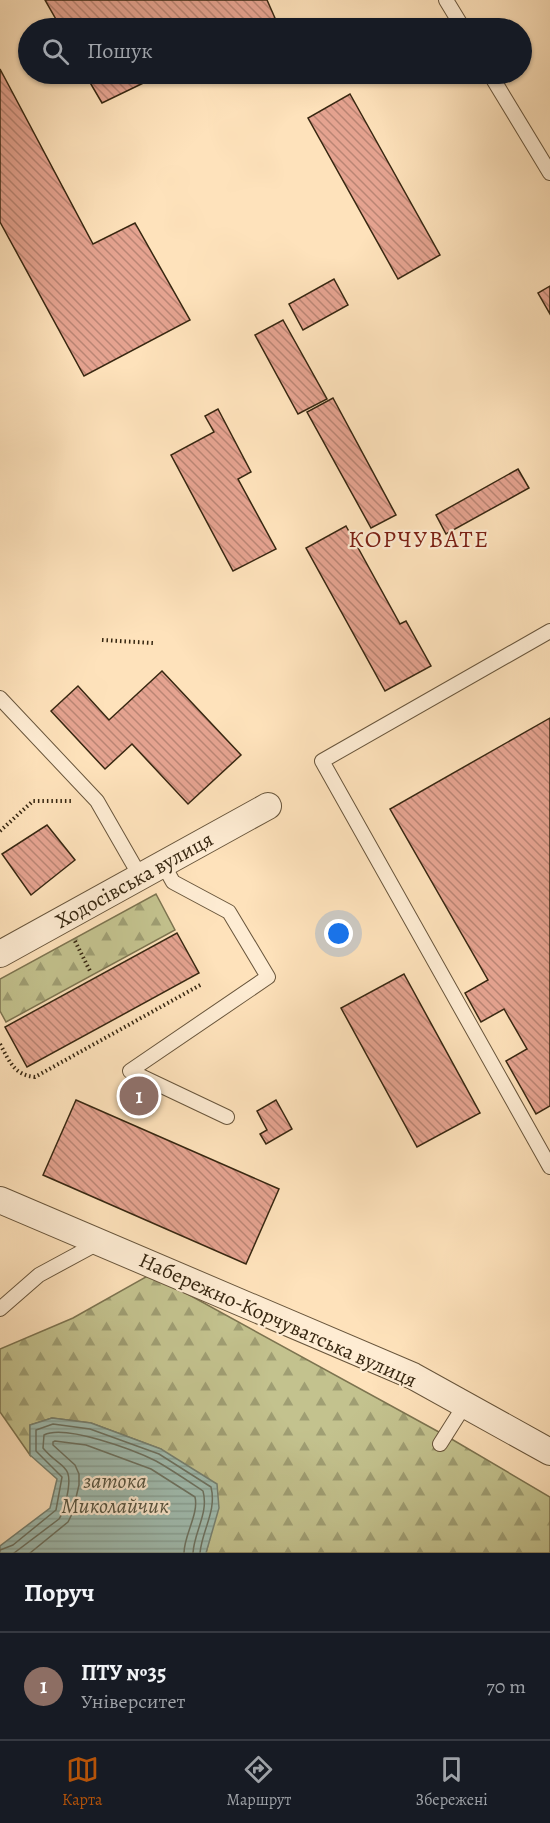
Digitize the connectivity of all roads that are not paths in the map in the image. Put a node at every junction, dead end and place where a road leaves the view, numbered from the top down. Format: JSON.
{"nodes":[{"id":1,"x":446,"y":0,"type":"edge"},
{"id":2,"x":458,"y":18,"type":"edge"},
{"id":3,"x":496,"y":84,"type":"edge"},
{"id":4,"x":550,"y":173,"type":"edge"},
{"id":5,"x":550,"y":631,"type":"edge"},
{"id":6,"x":0,"y":698,"type":"edge"},
{"id":7,"x":268,"y":806,"type":"dead end"},
{"id":8,"x":163,"y":864,"type":"junction"},
{"id":9,"x":140,"y":876,"type":"junction"},
{"id":10,"x":0,"y":954,"type":"edge"},
{"id":11,"x":227,"y":1117,"type":"dead end"},
{"id":12,"x":550,"y":1167,"type":"edge"},
{"id":13,"x":0,"y":1200,"type":"edge"},
{"id":14,"x":100,"y":1242,"type":"junction"},
{"id":15,"x":0,"y":1309,"type":"edge"},
{"id":16,"x":464,"y":1406,"type":"junction"},
{"id":17,"x":440,"y":1444,"type":"dead end"},
{"id":18,"x":550,"y":1452,"type":"edge"}],
"edges":[{"from":1,"to":2,"type":"lane"},
{"from":3,"to":4,"type":"lane"},
{"from":5,"to":12,"type":"lane"},
{"from":6,"to":9,"type":"lane"},
{"from":7,"to":8,"type":"street","name":"Ходосівська вулиця"},
{"from":8,"to":9,"type":"street","name":"Ходосівська вулиця"},
{"from":8,"to":11,"type":"lane"},
{"from":9,"to":10,"type":"street","name":"Ходосівська вулиця"},
{"from":13,"to":14,"type":"street","name":"Набережно-Корчуватська вулиця"},
{"from":14,"to":15,"type":"lane"},
{"from":14,"to":16,"type":"street","name":"Набережно-Корчуватська вулиця"},
{"from":16,"to":17,"type":"lane"},
{"from":16,"to":18,"type":"street","name":"Набережно-Корчуватська вулиця"}]}
